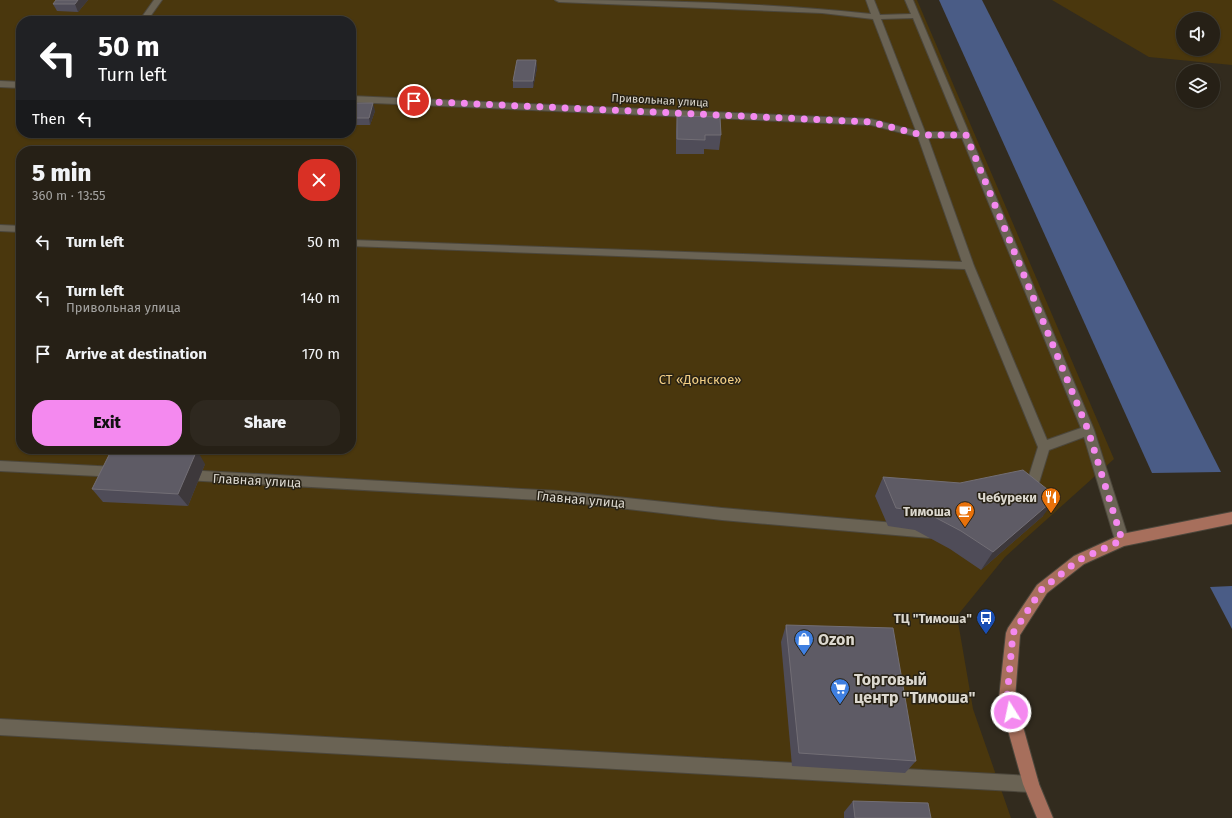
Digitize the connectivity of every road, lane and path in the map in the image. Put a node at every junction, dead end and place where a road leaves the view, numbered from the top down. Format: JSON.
{"nodes":[{"id":1,"x":158,"y":0,"type":"edge"},
{"id":2,"x":559,"y":0,"type":"edge"},
{"id":3,"x":870,"y":0,"type":"edge"},
{"id":4,"x":909,"y":0,"type":"edge"},
{"id":5,"x":147,"y":16,"type":"edge"},
{"id":6,"x":916,"y":16,"type":"junction"},
{"id":7,"x":877,"y":17,"type":"junction"},
{"id":8,"x":0,"y":84,"type":"edge"},
{"id":9,"x":16,"y":85,"type":"edge"},
{"id":10,"x":356,"y":99,"type":"edge"},
{"id":11,"x":922,"y":135,"type":"junction"},
{"id":12,"x":966,"y":135,"type":"junction"},
{"id":13,"x":0,"y":228,"type":"edge"},
{"id":14,"x":16,"y":229,"type":"edge"},
{"id":15,"x":356,"y":242,"type":"edge"},
{"id":16,"x":970,"y":266,"type":"junction"},
{"id":17,"x":1088,"y":430,"type":"junction"},
{"id":18,"x":1044,"y":447,"type":"junction"},
{"id":19,"x":0,"y":466,"type":"edge"},
{"id":20,"x":129,"y":473,"type":"edge"},
{"id":21,"x":169,"y":475,"type":"edge"},
{"id":22,"x":1026,"y":505,"type":"edge"},
{"id":23,"x":1232,"y":518,"type":"edge"},
{"id":24,"x":946,"y":533,"type":"edge"},
{"id":25,"x":1122,"y":540,"type":"junction"},
{"id":26,"x":0,"y":728,"type":"edge"},
{"id":27,"x":1031,"y":784,"type":"junction"},
{"id":28,"x":1045,"y":818,"type":"edge"}],
"edges":[{"from":1,"to":5,"type":"street"},
{"from":2,"to":7,"type":"street"},
{"from":3,"to":7,"type":"street"},
{"from":4,"to":6,"type":"street"},
{"from":6,"to":7,"type":"street"},
{"from":6,"to":12,"type":"street"},
{"from":7,"to":11,"type":"street"},
{"from":8,"to":9,"type":"street"},
{"from":10,"to":11,"type":"street","name":"Привольная улица"},
{"from":11,"to":12,"type":"street","name":"Привольная улица"},
{"from":11,"to":16,"type":"street"},
{"from":12,"to":17,"type":"street"},
{"from":13,"to":14,"type":"street"},
{"from":15,"to":16,"type":"street"},
{"from":16,"to":18,"type":"street"},
{"from":17,"to":18,"type":"street"},
{"from":17,"to":25,"type":"street"},
{"from":18,"to":22,"type":"street"},
{"from":19,"to":20,"type":"street"},
{"from":21,"to":24,"type":"street","name":"Главная улица"},
{"from":23,"to":25,"type":"main road"},
{"from":25,"to":27,"type":"main road"},
{"from":26,"to":27,"type":"street"},
{"from":27,"to":28,"type":"main road"}]}
